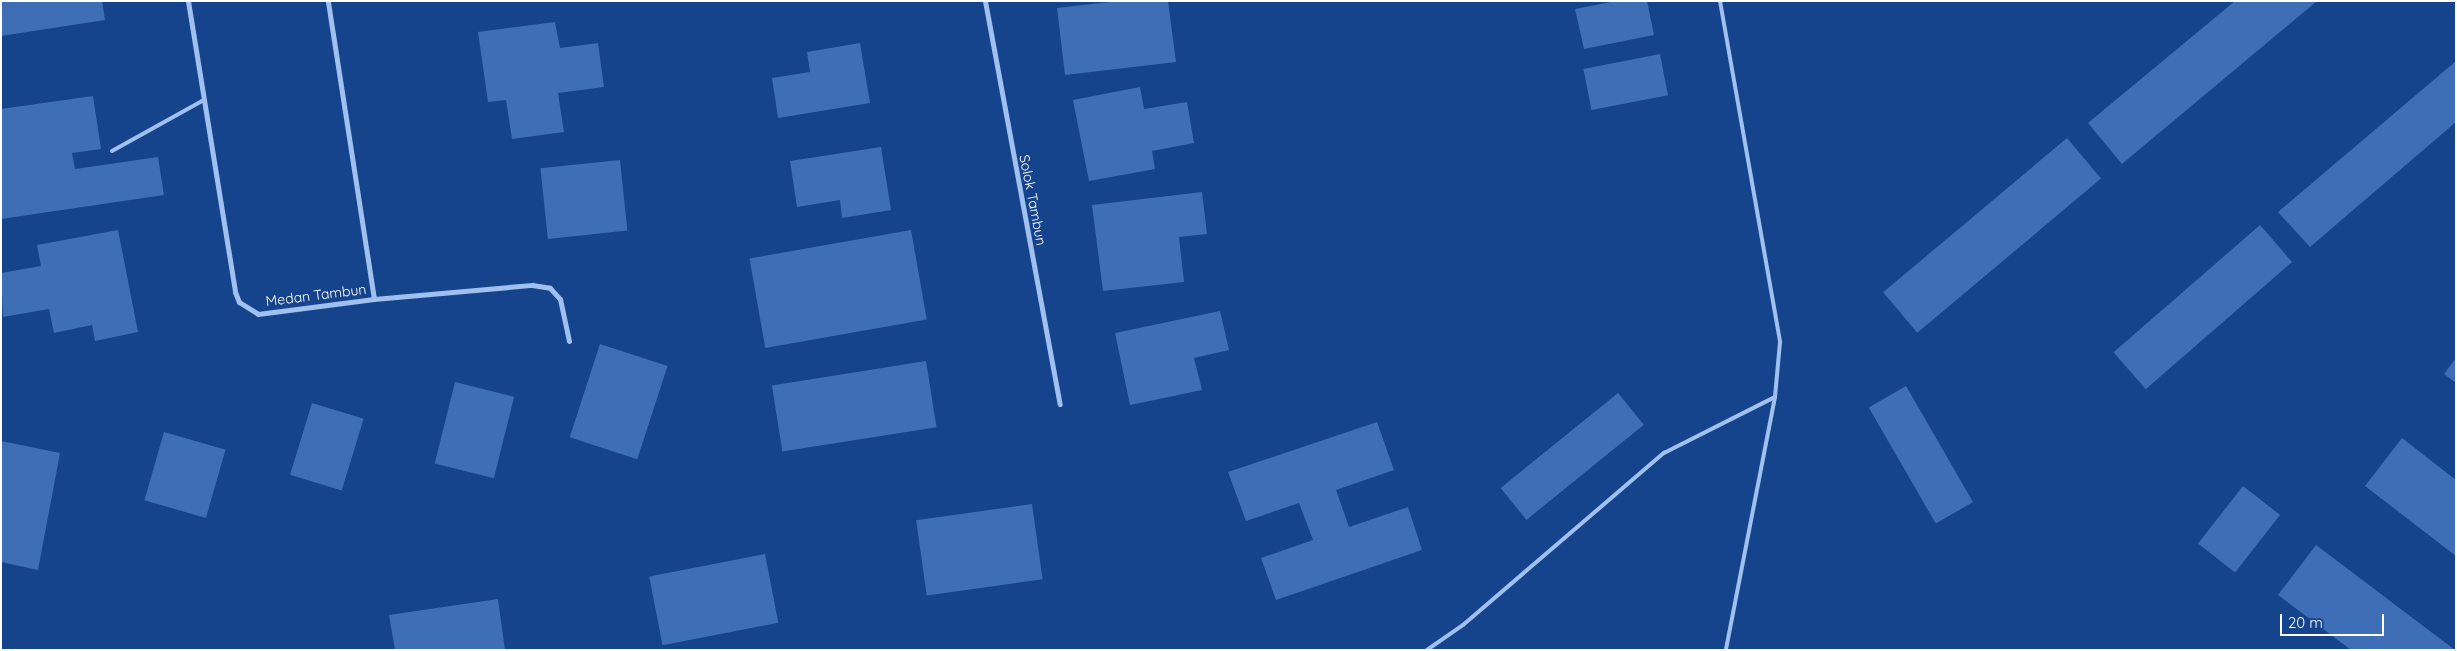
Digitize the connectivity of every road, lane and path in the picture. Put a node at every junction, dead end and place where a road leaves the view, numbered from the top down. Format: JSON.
{"nodes":[{"id":1,"x":188,"y":1,"type":"edge"},
{"id":2,"x":328,"y":1,"type":"edge"},
{"id":3,"x":985,"y":1,"type":"edge"},
{"id":4,"x":1720,"y":1,"type":"edge"},
{"id":5,"x":204,"y":100,"type":"junction"},
{"id":6,"x":112,"y":152,"type":"dead end"},
{"id":7,"x":374,"y":299,"type":"junction"},
{"id":8,"x":569,"y":341,"type":"dead end"},
{"id":9,"x":1775,"y":397,"type":"junction"},
{"id":10,"x":1060,"y":404,"type":"dead end"},
{"id":11,"x":1426,"y":650,"type":"edge"},
{"id":12,"x":1726,"y":650,"type":"edge"}],
"edges":[{"from":1,"to":5,"type":"street","name":"Medan Tambun"},
{"from":2,"to":7,"type":"street","name":"Medan Tambun"},
{"from":3,"to":10,"type":"street","name":"Solok Tambun"},
{"from":4,"to":9,"type":"lane"},
{"from":5,"to":6,"type":"lane"},
{"from":5,"to":7,"type":"street","name":"Medan Tambun"},
{"from":7,"to":8,"type":"street"},
{"from":9,"to":11,"type":"lane"},
{"from":9,"to":12,"type":"lane"}]}
